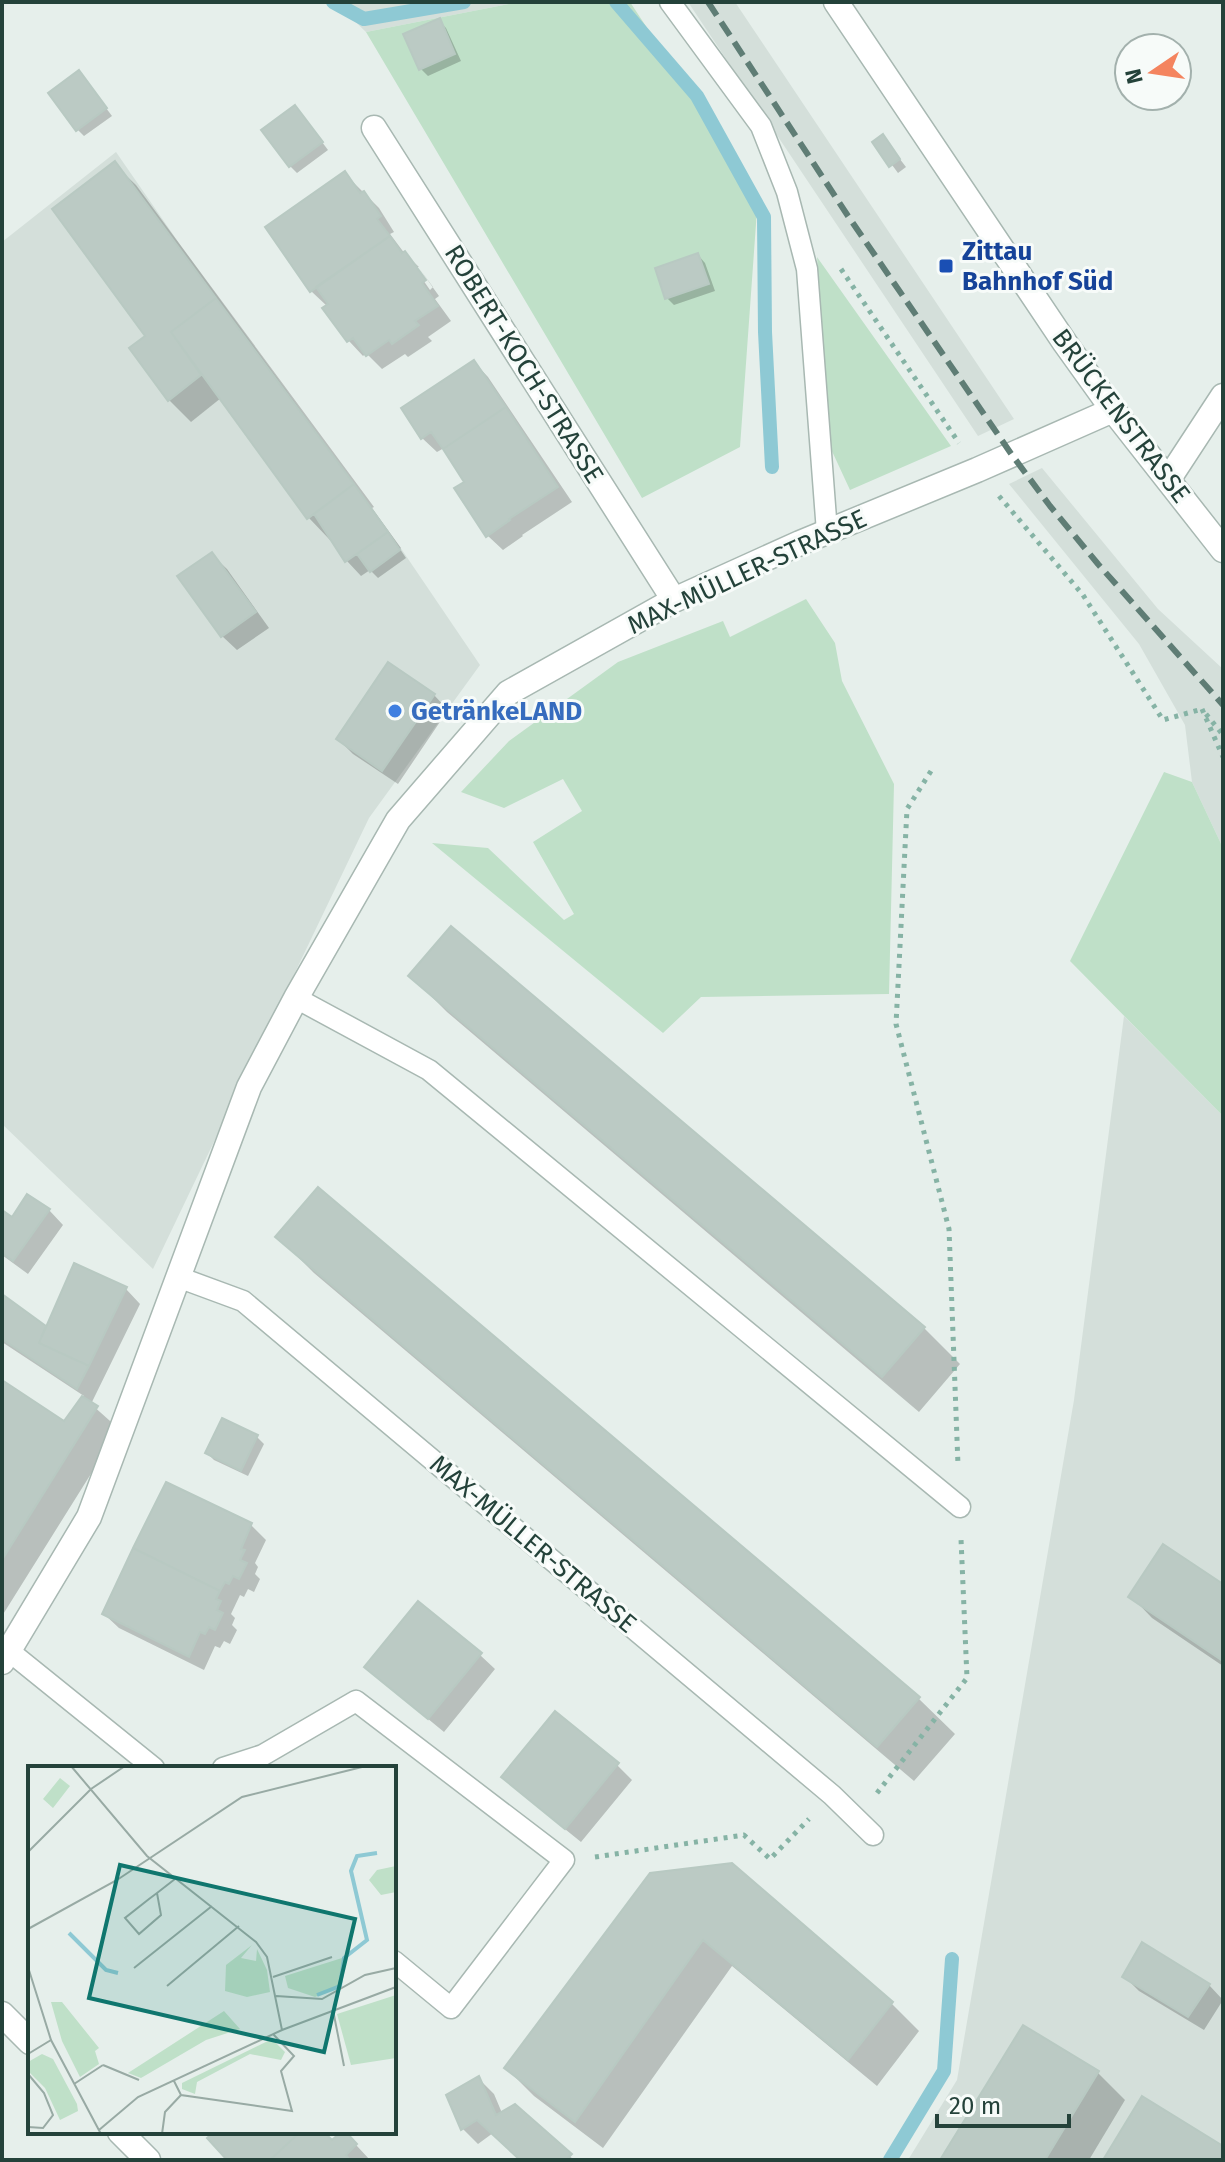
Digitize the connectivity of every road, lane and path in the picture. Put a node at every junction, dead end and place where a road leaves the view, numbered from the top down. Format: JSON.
{"nodes":[{"id":1,"x":670,"y":2,"type":"edge"},
{"id":2,"x":841,"y":4,"type":"edge"},
{"id":3,"x":374,"y":128,"type":"dead end"},
{"id":4,"x":839,"y":266,"type":"dead end"},
{"id":5,"x":1223,"y":396,"type":"edge"},
{"id":6,"x":1113,"y":410,"type":"junction"},
{"id":7,"x":977,"y":470,"type":"junction"},
{"id":8,"x":1168,"y":480,"type":"junction"},
{"id":9,"x":827,"y":532,"type":"junction"},
{"id":10,"x":1223,"y":550,"type":"edge"},
{"id":11,"x":674,"y":600,"type":"junction"},
{"id":12,"x":1202,"y":709,"type":"junction"},
{"id":13,"x":1223,"y":735,"type":"edge"},
{"id":14,"x":1223,"y":757,"type":"edge"},
{"id":15,"x":931,"y":771,"type":"dead end"},
{"id":16,"x":296,"y":998,"type":"junction"},
{"id":17,"x":178,"y":1277,"type":"junction"},
{"id":18,"x":960,"y":1507,"type":"junction"},
{"id":19,"x":5,"y":1656,"type":"edge"},
{"id":20,"x":151,"y":1766,"type":"edge"},
{"id":21,"x":229,"y":1766,"type":"edge"},
{"id":22,"x":832,"y":1795,"type":"junction"},
{"id":23,"x":856,"y":1819,"type":"junction"},
{"id":24,"x":873,"y":1835,"type":"dead end"},
{"id":25,"x":564,"y":1860,"type":"junction"},
{"id":26,"x":396,"y":1963,"type":"edge"},
{"id":27,"x":2,"y":2014,"type":"edge"},
{"id":28,"x":28,"y":2040,"type":"edge"},
{"id":29,"x":122,"y":2134,"type":"edge"},
{"id":30,"x":148,"y":2160,"type":"edge"}],
"edges":[{"from":1,"to":9,"type":"lane"},
{"from":2,"to":6,"type":"street","name":"BRÜCKENSTRASSE"},
{"from":3,"to":11,"type":"street","name":"ROBERT-KOCH-STRASSE"},
{"from":4,"to":7,"type":"path"},
{"from":5,"to":8,"type":"street"},
{"from":6,"to":7,"type":"street","name":"MAX-MÜLLER-STRASSE"},
{"from":6,"to":8,"type":"street","name":"BRÜCKENSTRASSE"},
{"from":7,"to":9,"type":"street","name":"MAX-MÜLLER-STRASSE"},
{"from":7,"to":12,"type":"path"},
{"from":8,"to":10,"type":"street","name":"BRÜCKENSTRASSE"},
{"from":9,"to":11,"type":"street","name":"MAX-MÜLLER-STRASSE"},
{"from":11,"to":16,"type":"street","name":"MAX-MÜLLER-STRASSE"},
{"from":12,"to":13,"type":"path"},
{"from":12,"to":14,"type":"path"},
{"from":15,"to":18,"type":"path"},
{"from":16,"to":17,"type":"street","name":"MAX-MÜLLER-STRASSE"},
{"from":16,"to":18,"type":"lane"},
{"from":17,"to":19,"type":"street","name":"MAX-MÜLLER-STRASSE"},
{"from":17,"to":22,"type":"lane","name":"MAX-MÜLLER-STRASSE"},
{"from":18,"to":23,"type":"path"},
{"from":19,"to":20,"type":"lane","name":"MAX-MÜLLER-STRASSE"},
{"from":21,"to":25,"type":"lane"},
{"from":22,"to":23,"type":"lane","name":"MAX-MÜLLER-STRASSE"},
{"from":22,"to":25,"type":"path"},
{"from":23,"to":24,"type":"lane","name":"MAX-MÜLLER-STRASSE"},
{"from":25,"to":26,"type":"lane"},
{"from":27,"to":28,"type":"street"},
{"from":29,"to":30,"type":"street"}]}
